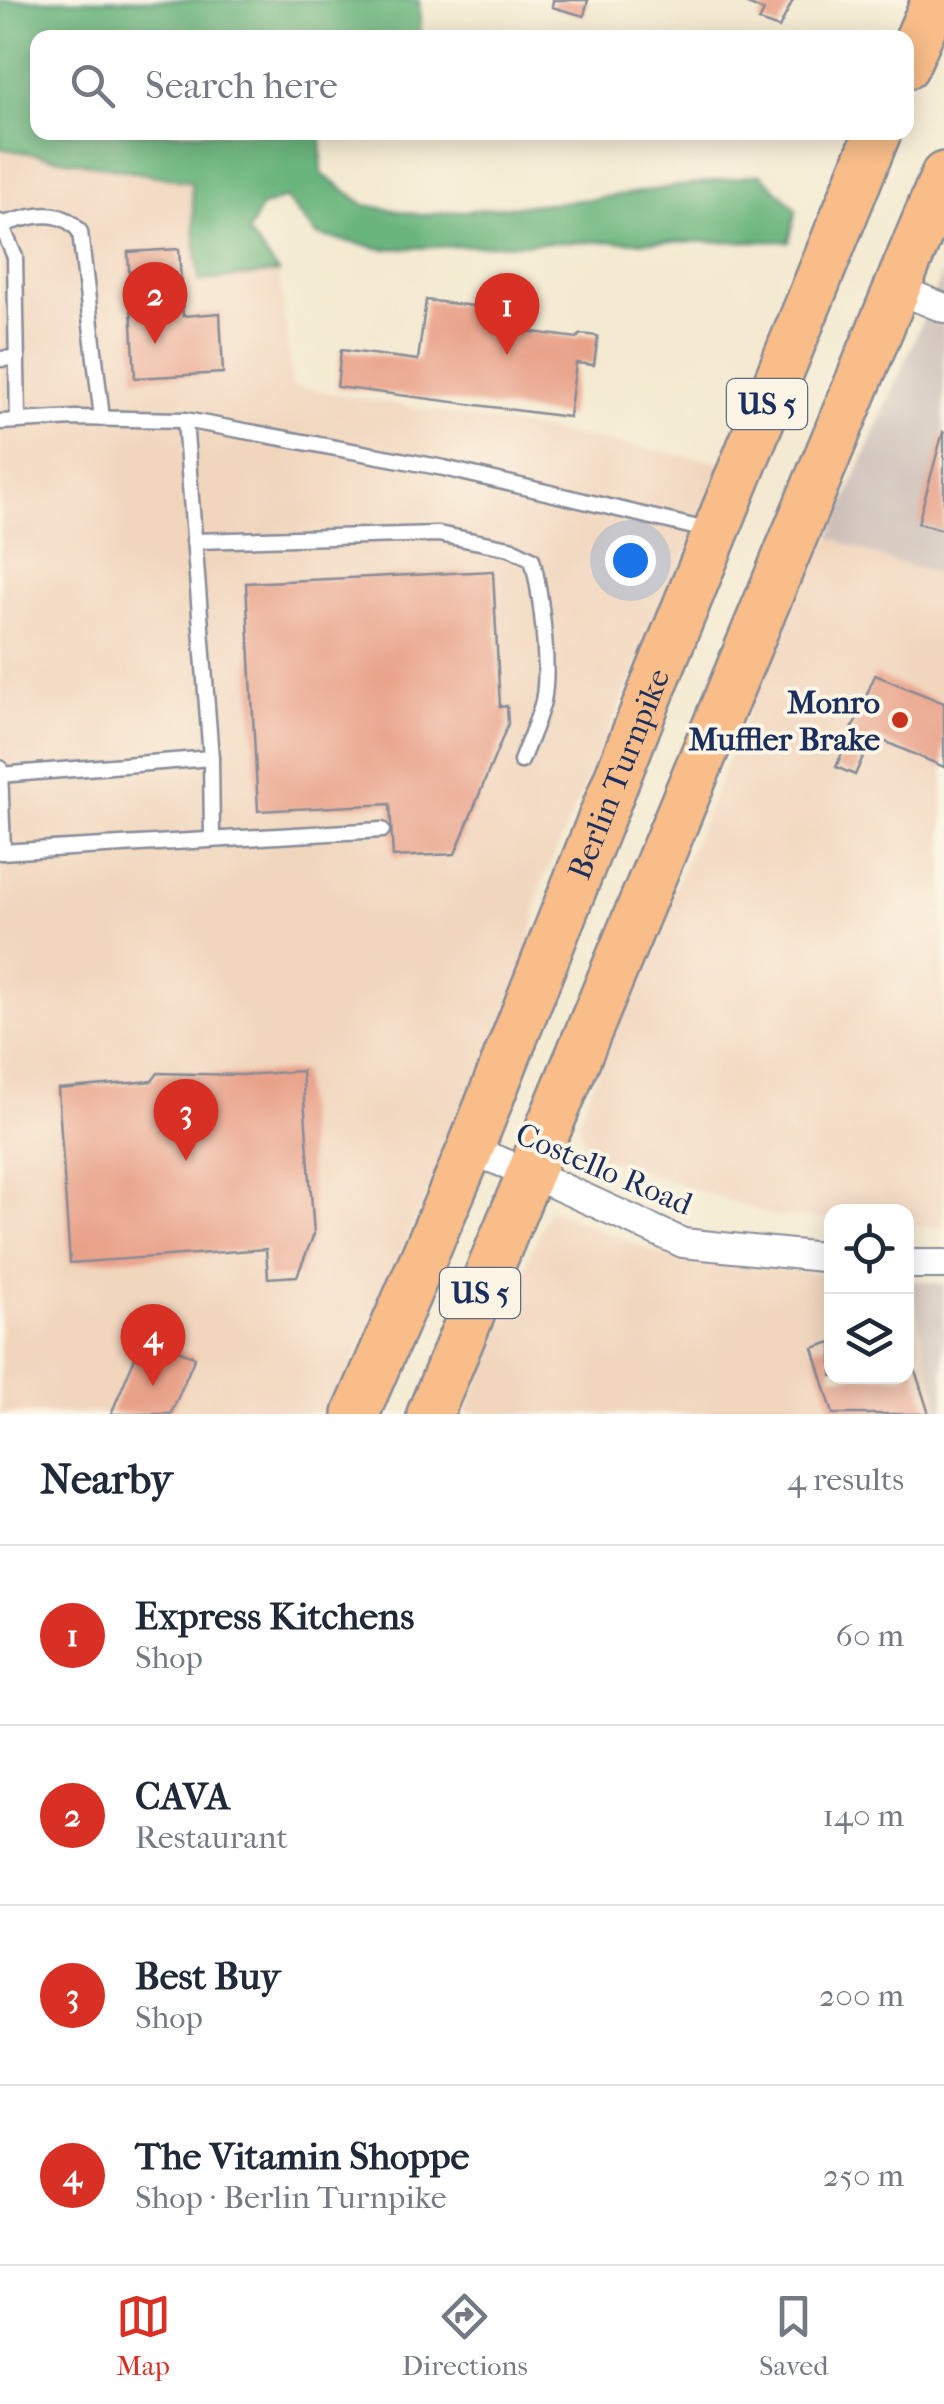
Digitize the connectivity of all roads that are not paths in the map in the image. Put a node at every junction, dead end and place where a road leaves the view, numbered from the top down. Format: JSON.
{"nodes":[{"id":1,"x":934,"y":0,"type":"edge"},
{"id":2,"x":914,"y":47,"type":"edge"},
{"id":3,"x":875,"y":140,"type":"edge"},
{"id":4,"x":944,"y":175,"type":"edge"},
{"id":5,"x":2,"y":223,"type":"edge"},
{"id":6,"x":897,"y":289,"type":"junction"},
{"id":7,"x":944,"y":308,"type":"edge"},
{"id":8,"x":17,"y":358,"type":"junction"},
{"id":9,"x":0,"y":359,"type":"edge"},
{"id":10,"x":102,"y":418,"type":"junction"},
{"id":11,"x":185,"y":420,"type":"junction"},
{"id":12,"x":18,"y":421,"type":"junction"},
{"id":13,"x":0,"y":422,"type":"edge"},
{"id":14,"x":716,"y":532,"type":"junction"},
{"id":15,"x":194,"y":541,"type":"junction"},
{"id":16,"x":788,"y":552,"type":"junction"},
{"id":17,"x":211,"y":758,"type":"junction"},
{"id":18,"x":521,"y":761,"type":"dead end"},
{"id":19,"x":0,"y":766,"type":"edge"},
{"id":20,"x":0,"y":775,"type":"edge"},
{"id":21,"x":382,"y":830,"type":"dead end"},
{"id":22,"x":212,"y":838,"type":"junction"},
{"id":23,"x":1,"y":852,"type":"edge"},
{"id":24,"x":470,"y":1150,"type":"junction"},
{"id":25,"x":530,"y":1172,"type":"junction"},
{"id":26,"x":824,"y":1257,"type":"edge"},
{"id":27,"x":914,"y":1264,"type":"edge"},
{"id":28,"x":944,"y":1264,"type":"edge"},
{"id":29,"x":356,"y":1414,"type":"edge"},
{"id":30,"x":430,"y":1414,"type":"edge"}],
"edges":[{"from":1,"to":2,"type":"highway"},
{"from":3,"to":14,"type":"highway","name":"Berlin Turnpike","number":"US 5"},
{"from":4,"to":6,"type":"highway","name":"Berlin Turnpike","number":"US 5"},
{"from":5,"to":8,"type":"lane"},
{"from":5,"to":10,"type":"lane"},
{"from":6,"to":7,"type":"street"},
{"from":6,"to":16,"type":"highway","name":"Berlin Turnpike","number":"US 5"},
{"from":8,"to":9,"type":"lane"},
{"from":8,"to":12,"type":"lane"},
{"from":10,"to":11,"type":"lane"},
{"from":10,"to":12,"type":"lane"},
{"from":11,"to":14,"type":"lane"},
{"from":11,"to":15,"type":"lane"},
{"from":12,"to":13,"type":"lane"},
{"from":14,"to":16,"type":"highway"},
{"from":14,"to":24,"type":"highway","name":"Berlin Turnpike","number":"US 5"},
{"from":15,"to":17,"type":"lane"},
{"from":15,"to":18,"type":"lane"},
{"from":16,"to":25,"type":"highway","name":"Berlin Turnpike","number":"US 5"},
{"from":17,"to":20,"type":"lane"},
{"from":17,"to":22,"type":"lane"},
{"from":19,"to":20,"type":"lane"},
{"from":20,"to":23,"type":"lane"},
{"from":21,"to":22,"type":"lane"},
{"from":22,"to":23,"type":"lane"},
{"from":24,"to":25,"type":"street","name":"Costello Road"},
{"from":24,"to":29,"type":"highway","name":"Berlin Turnpike","number":"US 5"},
{"from":25,"to":26,"type":"street","name":"Costello Road"},
{"from":25,"to":30,"type":"highway","name":"Berlin Turnpike","number":"US 5"},
{"from":27,"to":28,"type":"street"}]}
